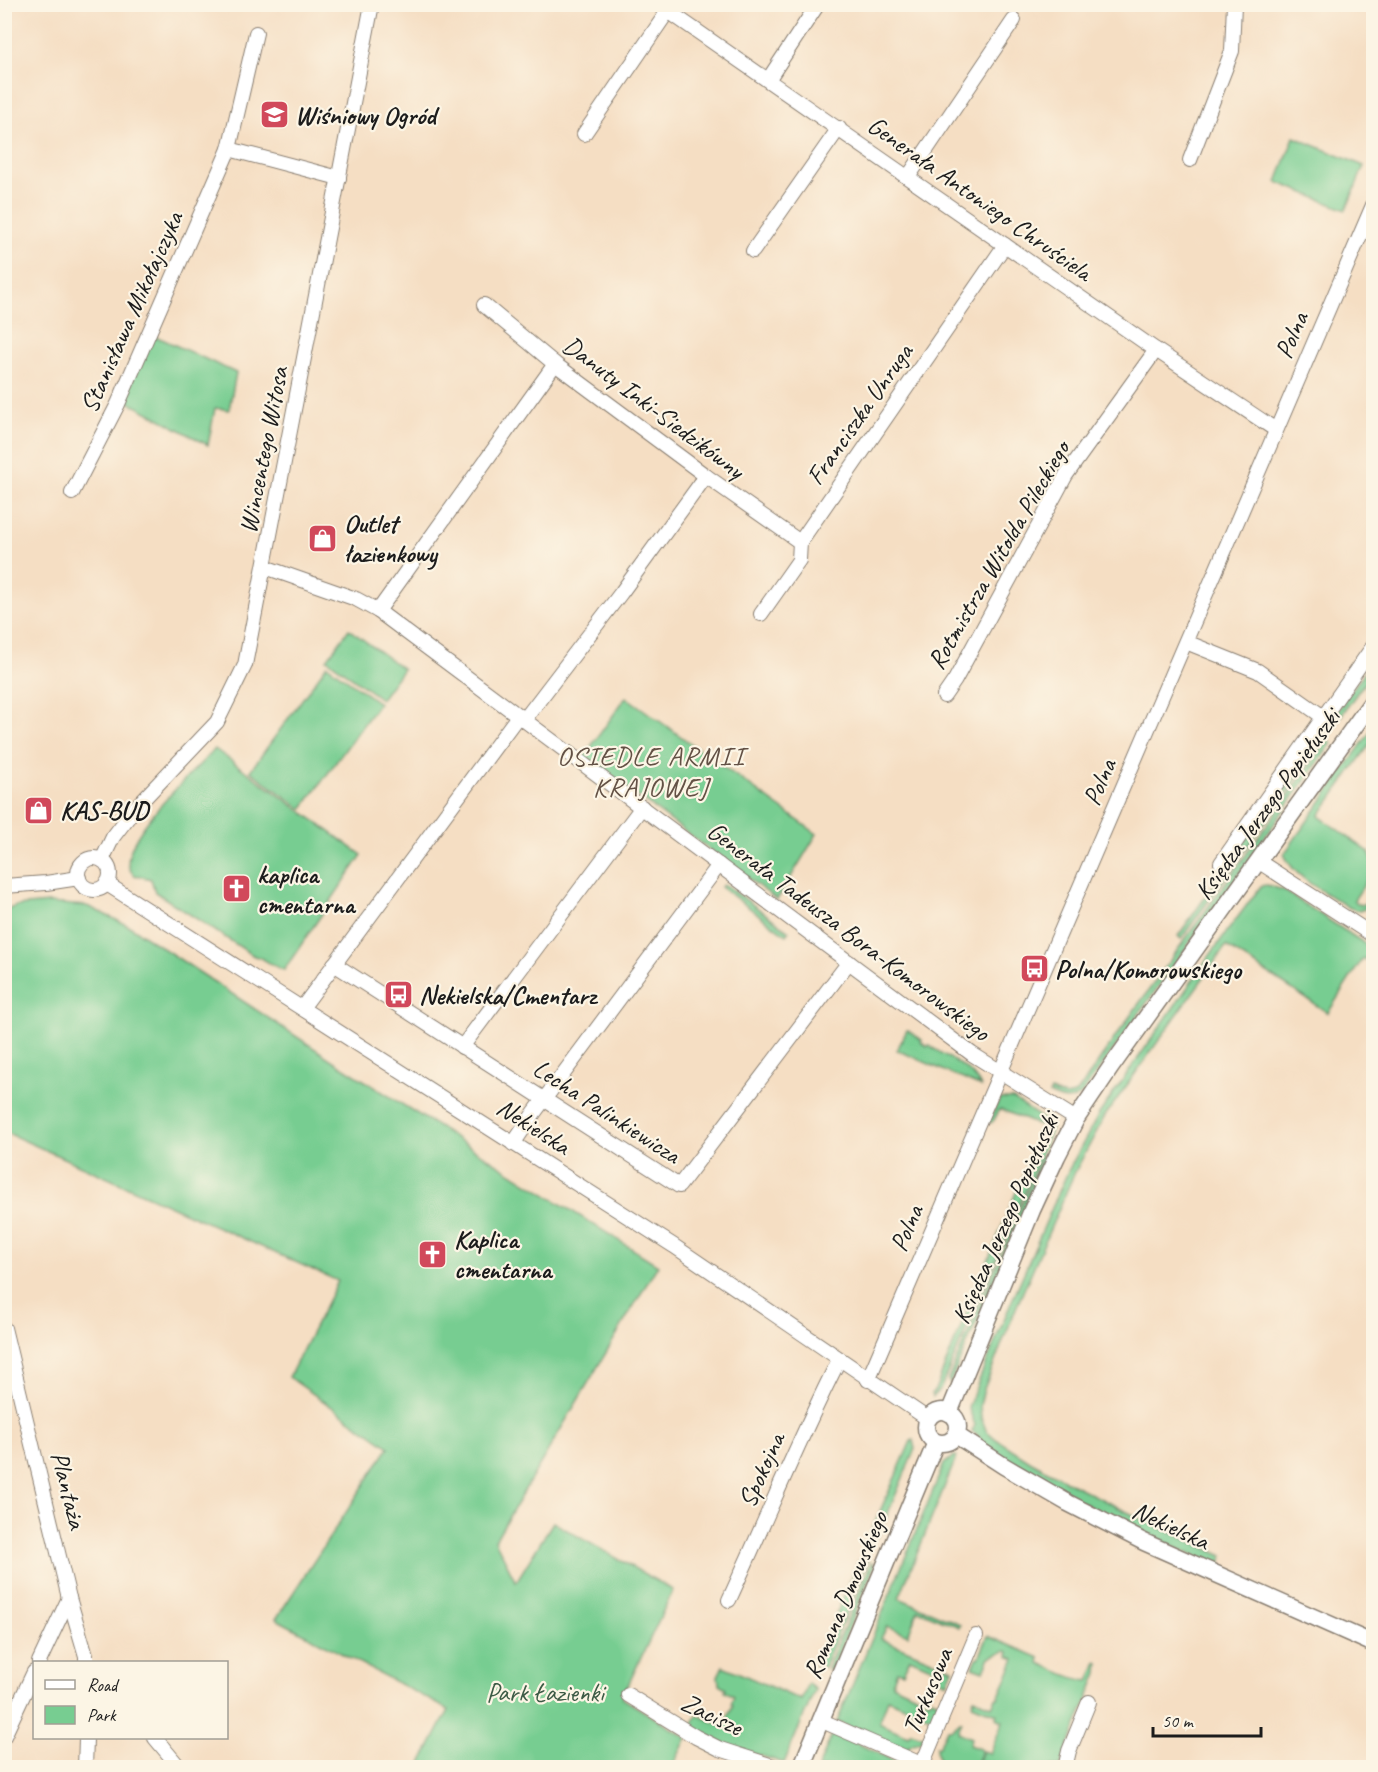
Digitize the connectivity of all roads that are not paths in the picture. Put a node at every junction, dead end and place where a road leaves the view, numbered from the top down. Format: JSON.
{"nodes":[{"id":1,"x":372,"y":4,"type":"edge"},
{"id":2,"x":818,"y":4,"type":"edge"},
{"id":3,"x":1234,"y":4,"type":"edge"},
{"id":4,"x":663,"y":8,"type":"edge"},
{"id":5,"x":1014,"y":20,"type":"dead end"},
{"id":6,"x":256,"y":33,"type":"dead end"},
{"id":7,"x":768,"y":80,"type":"junction"},
{"id":8,"x":838,"y":129,"type":"junction"},
{"id":9,"x":584,"y":134,"type":"dead end"},
{"id":10,"x":229,"y":149,"type":"junction"},
{"id":11,"x":1190,"y":160,"type":"dead end"},
{"id":12,"x":908,"y":177,"type":"junction"},
{"id":13,"x":339,"y":178,"type":"junction"},
{"id":14,"x":1374,"y":203,"type":"edge"},
{"id":15,"x":1005,"y":244,"type":"junction"},
{"id":16,"x":753,"y":251,"type":"dead end"},
{"id":17,"x":484,"y":305,"type":"dead end"},
{"id":18,"x":1156,"y":350,"type":"junction"},
{"id":19,"x":555,"y":364,"type":"junction"},
{"id":20,"x":1276,"y":430,"type":"junction"},
{"id":21,"x":706,"y":476,"type":"junction"},
{"id":22,"x":72,"y":493,"type":"dead end"},
{"id":23,"x":800,"y":542,"type":"junction"},
{"id":24,"x":265,"y":567,"type":"junction"},
{"id":25,"x":378,"y":611,"type":"junction"},
{"id":26,"x":761,"y":614,"type":"dead end"},
{"id":27,"x":1186,"y":642,"type":"junction"},
{"id":28,"x":1374,"y":645,"type":"edge"},
{"id":29,"x":944,"y":696,"type":"dead end"},
{"id":30,"x":1374,"y":699,"type":"edge"},
{"id":31,"x":1322,"y":716,"type":"junction"},
{"id":32,"x":521,"y":718,"type":"junction"},
{"id":33,"x":642,"y":807,"type":"junction"},
{"id":34,"x":102,"y":860,"type":"junction"},
{"id":35,"x":1257,"y":861,"type":"junction"},
{"id":36,"x":1221,"y":863,"type":"dead end"},
{"id":37,"x":719,"y":865,"type":"junction"},
{"id":38,"x":79,"y":878,"type":"junction"},
{"id":39,"x":107,"y":884,"type":"junction"},
{"id":40,"x":6,"y":885,"type":"edge"},
{"id":41,"x":1374,"y":936,"type":"edge"},
{"id":42,"x":849,"y":962,"type":"junction"},
{"id":43,"x":334,"y":964,"type":"junction"},
{"id":44,"x":302,"y":1008,"type":"junction"},
{"id":45,"x":462,"y":1047,"type":"junction"},
{"id":46,"x":1000,"y":1071,"type":"junction"},
{"id":47,"x":544,"y":1099,"type":"junction"},
{"id":48,"x":1076,"y":1119,"type":"junction"},
{"id":49,"x":513,"y":1144,"type":"junction"},
{"id":50,"x":4,"y":1328,"type":"edge"},
{"id":51,"x":839,"y":1360,"type":"junction"},
{"id":52,"x":10,"y":1376,"type":"edge"},
{"id":53,"x":868,"y":1380,"type":"junction"},
{"id":54,"x":948,"y":1413,"type":"junction"},
{"id":55,"x":928,"y":1419,"type":"junction"},
{"id":56,"x":956,"y":1435,"type":"junction"},
{"id":57,"x":936,"y":1442,"type":"junction"},
{"id":58,"x":69,"y":1598,"type":"junction"},
{"id":59,"x":729,"y":1600,"type":"dead end"},
{"id":60,"x":976,"y":1636,"type":"dead end"},
{"id":61,"x":1374,"y":1644,"type":"edge"},
{"id":62,"x":88,"y":1660,"type":"edge"},
{"id":63,"x":39,"y":1661,"type":"edge"},
{"id":64,"x":33,"y":1674,"type":"edge"},
{"id":65,"x":628,"y":1695,"type":"dead end"},
{"id":66,"x":1089,"y":1702,"type":"dead end"},
{"id":67,"x":820,"y":1720,"type":"junction"},
{"id":68,"x":4,"y":1736,"type":"edge"},
{"id":69,"x":86,"y":1739,"type":"edge"},
{"id":70,"x":157,"y":1739,"type":"edge"},
{"id":71,"x":926,"y":1766,"type":"edge"},
{"id":72,"x":85,"y":1767,"type":"edge"},
{"id":73,"x":180,"y":1767,"type":"edge"},
{"id":74,"x":778,"y":1767,"type":"edge"},
{"id":75,"x":801,"y":1767,"type":"edge"},
{"id":76,"x":1065,"y":1767,"type":"edge"}],
"edges":[{"from":1,"to":13,"type":"street","name":"Wincentego Witosa"},
{"from":2,"to":7,"type":"street"},
{"from":3,"to":11,"type":"street"},
{"from":4,"to":7,"type":"street","name":"Generała Antoniego Chruściela"},
{"from":4,"to":9,"type":"street"},
{"from":5,"to":12,"type":"street"},
{"from":6,"to":10,"type":"street","name":"Stanisława Mikołajczyka"},
{"from":7,"to":8,"type":"street","name":"Generała Antoniego Chruściela"},
{"from":8,"to":12,"type":"street","name":"Generała Antoniego Chruściela"},
{"from":8,"to":16,"type":"street"},
{"from":10,"to":13,"type":"street"},
{"from":10,"to":22,"type":"street","name":"Stanisława Mikołajczyka"},
{"from":12,"to":15,"type":"street","name":"Generała Antoniego Chruściela"},
{"from":13,"to":24,"type":"street","name":"Wincentego Witosa"},
{"from":14,"to":20,"type":"street","name":"Polna"},
{"from":15,"to":18,"type":"street","name":"Generała Antoniego Chruściela"},
{"from":15,"to":23,"type":"street","name":"Franciszka Unruga"},
{"from":17,"to":19,"type":"street","name":"Danuty Inki-Siedzikówny"},
{"from":18,"to":20,"type":"street","name":"Generała Antoniego Chruściela"},
{"from":18,"to":29,"type":"street","name":"Rotmistrza Witolda Pileckiego"},
{"from":19,"to":21,"type":"street","name":"Danuty Inki-Siedzikówny"},
{"from":19,"to":25,"type":"street"},
{"from":20,"to":27,"type":"street","name":"Polna"},
{"from":21,"to":23,"type":"street","name":"Danuty Inki-Siedzikówny"},
{"from":21,"to":32,"type":"street"},
{"from":23,"to":26,"type":"street","name":"Franciszka Unruga"},
{"from":24,"to":25,"type":"street","name":"Generała Tadeusza Bora-Komorowskiego"},
{"from":24,"to":34,"type":"street","name":"Wincentego Witosa"},
{"from":25,"to":32,"type":"street","name":"Generała Tadeusza Bora-Komorowskiego"},
{"from":27,"to":31,"type":"street"},
{"from":27,"to":46,"type":"street","name":"Polna"},
{"from":28,"to":31,"type":"street"},
{"from":30,"to":35,"type":"street","name":"Księdza Jerzego Popiełuszki"},
{"from":31,"to":36,"type":"street"},
{"from":32,"to":33,"type":"street","name":"Generała Tadeusza Bora-Komorowskiego"},
{"from":32,"to":43,"type":"street"},
{"from":33,"to":37,"type":"street","name":"Generała Tadeusza Bora-Komorowskiego"},
{"from":33,"to":45,"type":"street"},
{"from":34,"to":38,"type":"street"},
{"from":34,"to":39,"type":"street"},
{"from":35,"to":41,"type":"street"},
{"from":35,"to":48,"type":"street","name":"Księdza Jerzego Popiełuszki"},
{"from":37,"to":42,"type":"street","name":"Generała Tadeusza Bora-Komorowskiego"},
{"from":37,"to":47,"type":"street"},
{"from":38,"to":39,"type":"street"},
{"from":38,"to":40,"type":"street"},
{"from":39,"to":44,"type":"street","name":"Nekielska"},
{"from":42,"to":46,"type":"street","name":"Generała Tadeusza Bora-Komorowskiego"},
{"from":42,"to":47,"type":"street","name":"Lecha Palinkiewicza"},
{"from":43,"to":44,"type":"street"},
{"from":43,"to":45,"type":"street","name":"Lecha Palinkiewicza"},
{"from":44,"to":49,"type":"street","name":"Nekielska"},
{"from":45,"to":47,"type":"street","name":"Lecha Palinkiewicza"},
{"from":46,"to":48,"type":"street","name":"Generała Tadeusza Bora-Komorowskiego"},
{"from":46,"to":53,"type":"street","name":"Polna"},
{"from":47,"to":49,"type":"street"},
{"from":48,"to":54,"type":"street","name":"Księdza Jerzego Popiełuszki"},
{"from":49,"to":51,"type":"street","name":"Nekielska"},
{"from":50,"to":52,"type":"street","name":"Plantaża"},
{"from":51,"to":53,"type":"street","name":"Nekielska"},
{"from":51,"to":59,"type":"street","name":"Spokojna"},
{"from":52,"to":58,"type":"street","name":"Plantaża"},
{"from":53,"to":55,"type":"street","name":"Nekielska"},
{"from":54,"to":55,"type":"street"},
{"from":54,"to":56,"type":"street"},
{"from":55,"to":57,"type":"street"},
{"from":56,"to":57,"type":"street"},
{"from":56,"to":61,"type":"street","name":"Nekielska"},
{"from":57,"to":67,"type":"street","name":"Romana Dmowskiego"},
{"from":58,"to":62,"type":"street","name":"Plantaża"},
{"from":58,"to":63,"type":"street"},
{"from":60,"to":71,"type":"street","name":"Turkusowa"},
{"from":64,"to":68,"type":"street"},
{"from":65,"to":74,"type":"street","name":"Zacisze"},
{"from":66,"to":76,"type":"street"},
{"from":67,"to":71,"type":"street"},
{"from":67,"to":75,"type":"street","name":"Romana Dmowskiego"},
{"from":69,"to":72,"type":"street"},
{"from":70,"to":73,"type":"street"}]}
